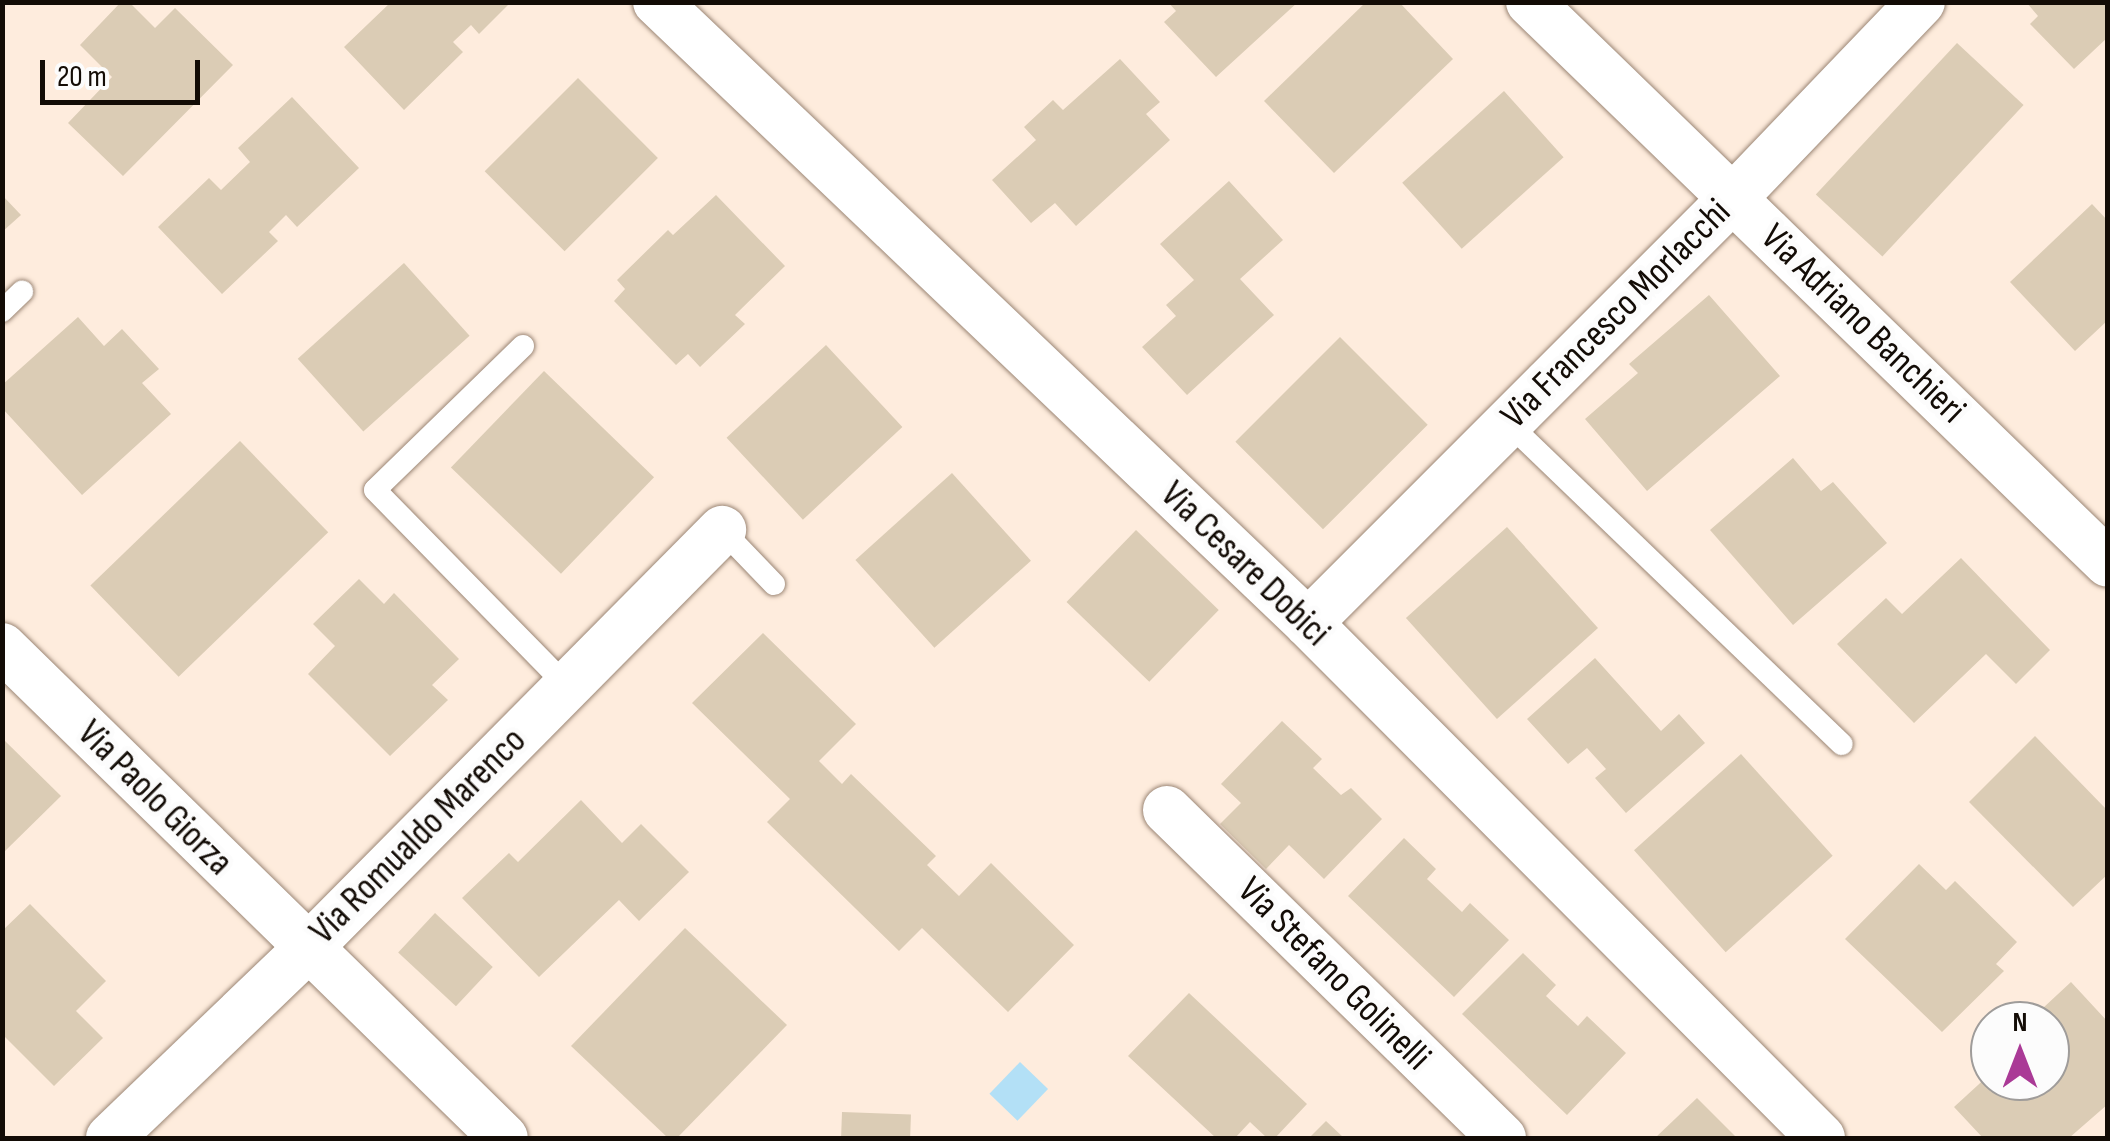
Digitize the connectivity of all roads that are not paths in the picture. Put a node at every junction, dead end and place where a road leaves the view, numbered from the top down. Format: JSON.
{"nodes":[{"id":1,"x":657,"y":2,"type":"edge"},
{"id":2,"x":1530,"y":2,"type":"edge"},
{"id":3,"x":1921,"y":2,"type":"edge"},
{"id":4,"x":1734,"y":197,"type":"junction"},
{"id":5,"x":22,"y":292,"type":"dead end"},
{"id":6,"x":2,"y":310,"type":"edge"},
{"id":7,"x":523,"y":346,"type":"dead end"},
{"id":8,"x":1508,"y":422,"type":"junction"},
{"id":9,"x":722,"y":530,"type":"joint"},
{"id":10,"x":2108,"y":563,"type":"edge"},
{"id":11,"x":774,"y":584,"type":"dead end"},
{"id":12,"x":1308,"y":623,"type":"junction"},
{"id":13,"x":2,"y":646,"type":"edge"},
{"id":14,"x":567,"y":686,"type":"junction"},
{"id":15,"x":1842,"y":744,"type":"dead end"},
{"id":16,"x":1167,"y":810,"type":"dead end"},
{"id":17,"x":306,"y":949,"type":"junction"},
{"id":18,"x":110,"y":1138,"type":"edge"},
{"id":19,"x":504,"y":1138,"type":"edge"},
{"id":20,"x":1502,"y":1138,"type":"edge"},
{"id":21,"x":1820,"y":1138,"type":"edge"}],
"edges":[{"from":1,"to":12,"type":"street","name":"Via Cesare Dobici"},
{"from":2,"to":4,"type":"street","name":"Via Adriano Banchieri"},
{"from":3,"to":4,"type":"street","name":"Via Francesco Morlacchi"},
{"from":4,"to":8,"type":"street","name":"Via Francesco Morlacchi"},
{"from":4,"to":10,"type":"street","name":"Via Adriano Banchieri"},
{"from":5,"to":6,"type":"lane"},
{"from":7,"to":14,"type":"lane"},
{"from":8,"to":12,"type":"street","name":"Via Francesco Morlacchi"},
{"from":8,"to":15,"type":"lane"},
{"from":9,"to":11,"type":"lane"},
{"from":9,"to":14,"type":"street","name":"Via Romualdo Marenco"},
{"from":12,"to":21,"type":"street","name":"Via Cesare Dobici"},
{"from":13,"to":17,"type":"street","name":"Via Paolo Giorza"},
{"from":14,"to":17,"type":"street","name":"Via Romualdo Marenco"},
{"from":16,"to":20,"type":"street","name":"Via Stefano Golinelli"},
{"from":17,"to":18,"type":"street","name":"Via Romualdo Marenco"},
{"from":17,"to":19,"type":"street","name":"Via Paolo Giorza"}]}
